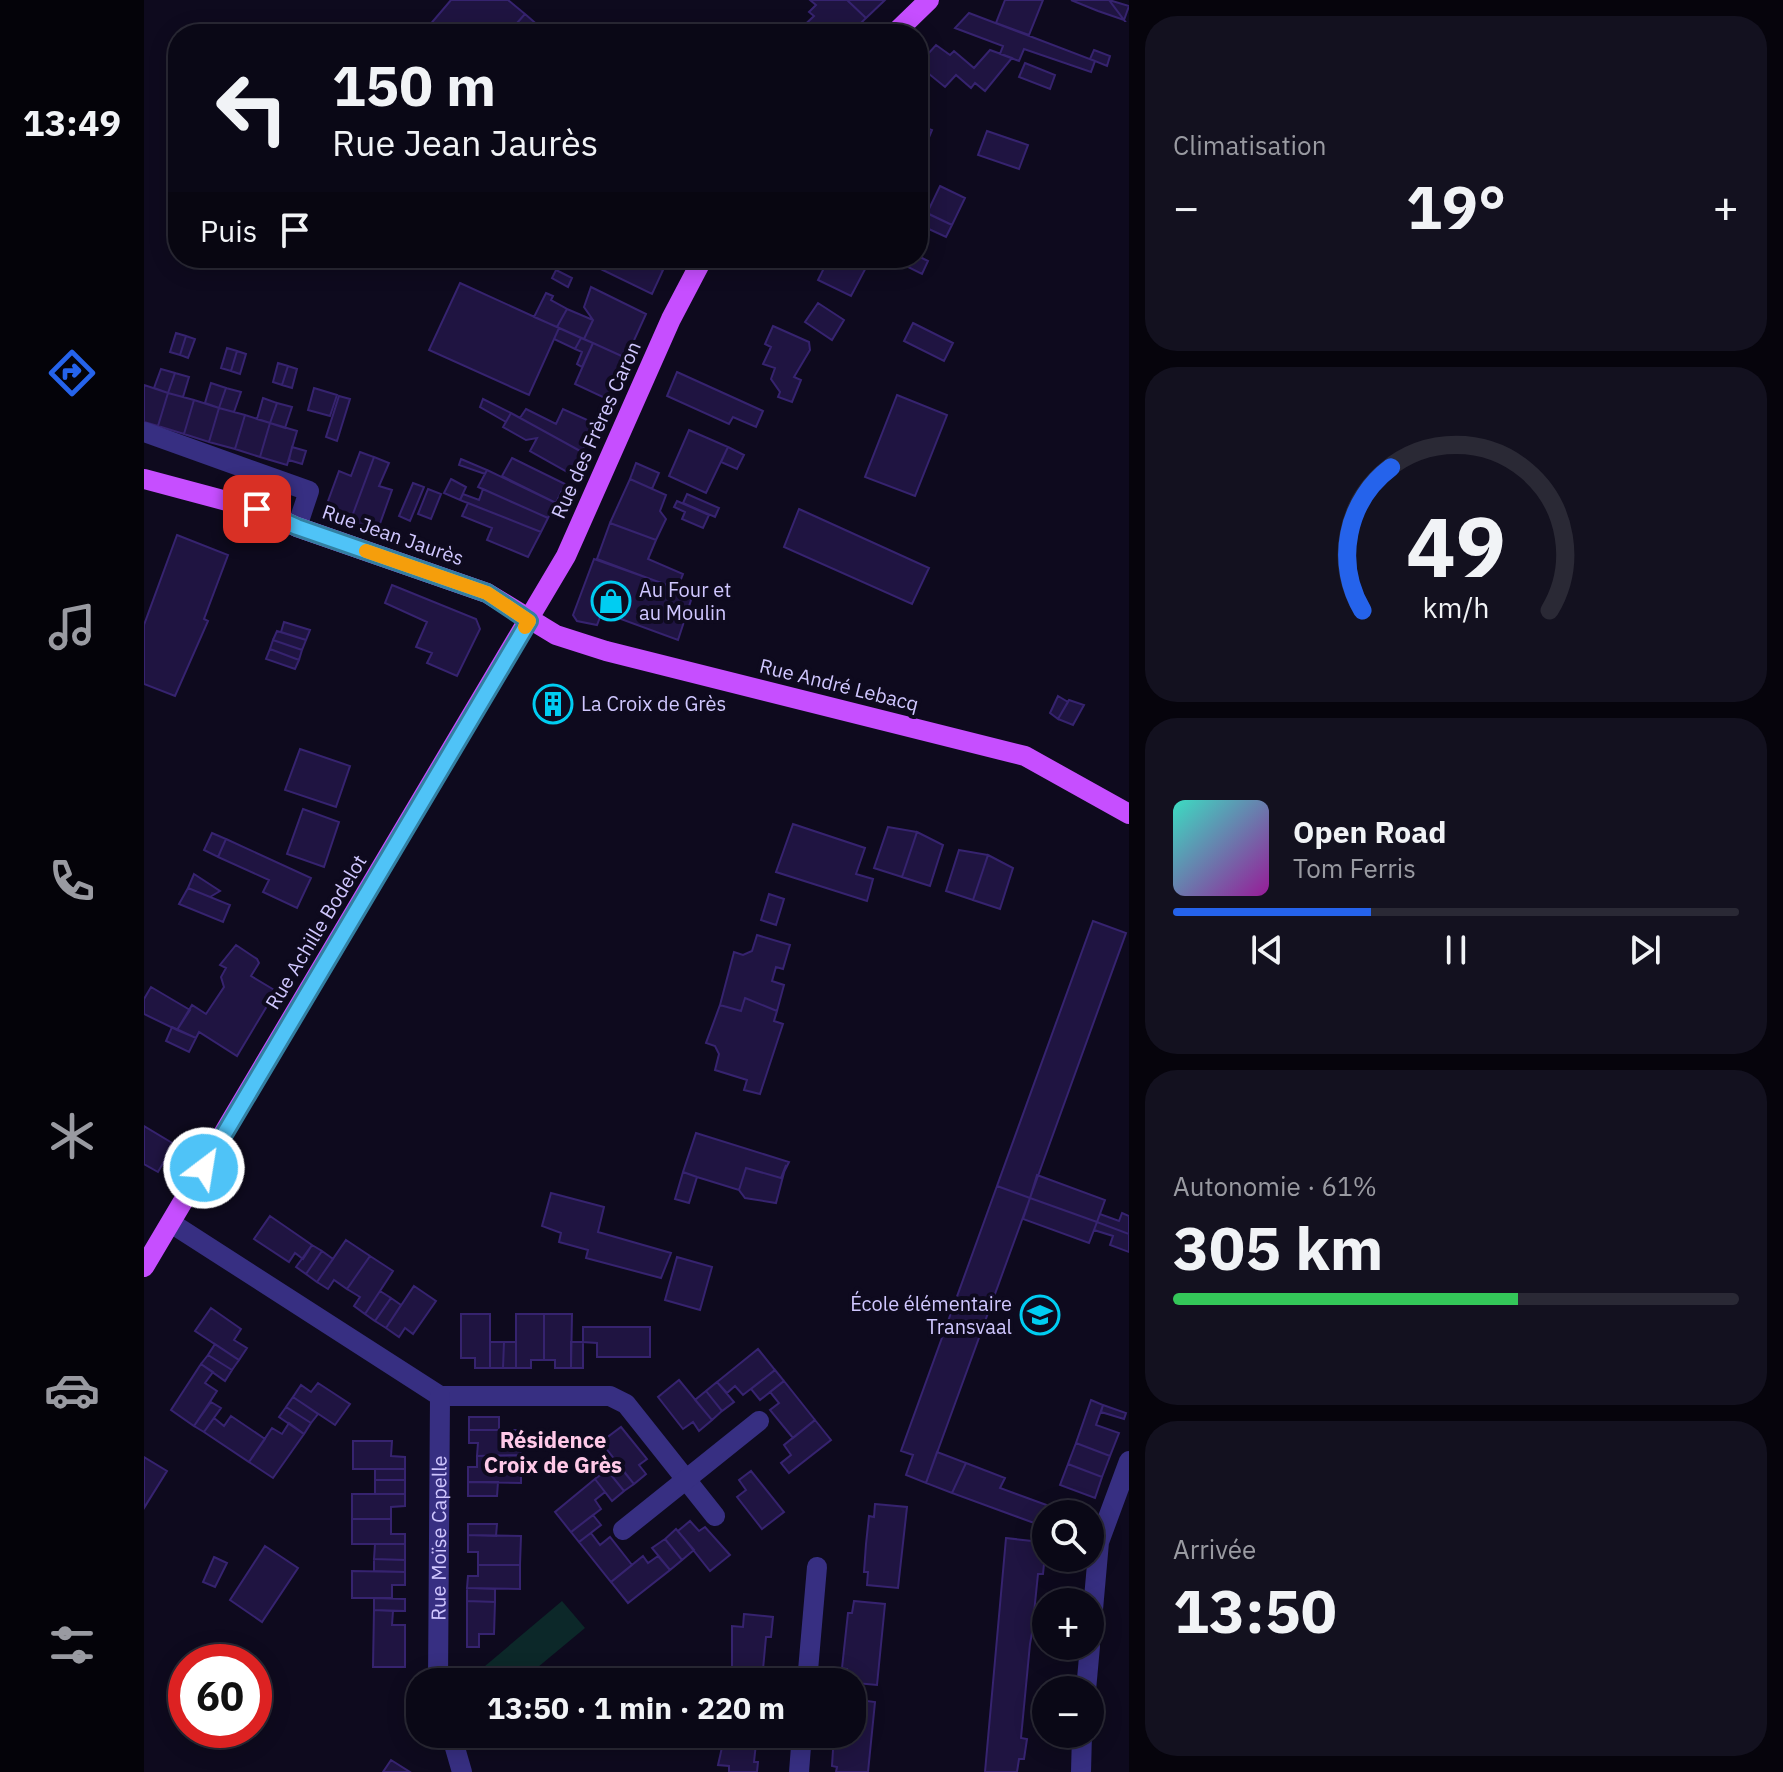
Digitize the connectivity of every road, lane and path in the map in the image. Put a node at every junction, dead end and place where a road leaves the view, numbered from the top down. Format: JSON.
{"nodes":[{"id":1,"x":929,"y":0,"type":"edge"},
{"id":2,"x":904,"y":24,"type":"edge"},
{"id":3,"x":698,"y":268,"type":"edge"},
{"id":4,"x":144,"y":432,"type":"edge"},
{"id":5,"x":144,"y":479,"type":"edge"},
{"id":6,"x":297,"y":527,"type":"junction"},
{"id":7,"x":529,"y":621,"type":"junction"},
{"id":8,"x":1129,"y":814,"type":"edge"},
{"id":9,"x":171,"y":1223,"type":"junction"},
{"id":10,"x":144,"y":1267,"type":"edge"},
{"id":11,"x":440,"y":1396,"type":"junction"},
{"id":12,"x":759,"y":1421,"type":"dead end"},
{"id":13,"x":1129,"y":1461,"type":"edge"},
{"id":14,"x":685,"y":1480,"type":"junction"},
{"id":15,"x":715,"y":1516,"type":"dead end"},
{"id":16,"x":623,"y":1530,"type":"dead end"},
{"id":17,"x":817,"y":1567,"type":"dead end"},
{"id":18,"x":1095,"y":1588,"type":"edge"},
{"id":19,"x":438,"y":1668,"type":"edge"},
{"id":20,"x":808,"y":1668,"type":"edge"},
{"id":21,"x":455,"y":1748,"type":"edge"},
{"id":22,"x":801,"y":1748,"type":"edge"},
{"id":23,"x":1082,"y":1748,"type":"edge"},
{"id":24,"x":462,"y":1772,"type":"edge"},
{"id":25,"x":799,"y":1772,"type":"edge"},
{"id":26,"x":1081,"y":1772,"type":"edge"}],
"edges":[{"from":1,"to":2,"type":"main road"},
{"from":3,"to":7,"type":"main road","name":"Rue des Frères Caron"},
{"from":4,"to":6,"type":"street"},
{"from":5,"to":6,"type":"main road","name":"Rue Jean Jaurès"},
{"from":6,"to":7,"type":"main road","name":"Rue Jean Jaurès"},
{"from":7,"to":8,"type":"main road","name":"Rue André Lebacq"},
{"from":7,"to":9,"type":"main road","name":"Rue Achille Bodelot"},
{"from":9,"to":10,"type":"main road","name":"Rue Achille Bodelot"},
{"from":9,"to":11,"type":"street"},
{"from":11,"to":14,"type":"street"},
{"from":11,"to":19,"type":"street","name":"Rue Moïse Capelle"},
{"from":12,"to":14,"type":"street"},
{"from":13,"to":18,"type":"street"},
{"from":14,"to":15,"type":"street"},
{"from":14,"to":16,"type":"street"},
{"from":17,"to":20,"type":"street"},
{"from":21,"to":24,"type":"street"},
{"from":22,"to":25,"type":"street"},
{"from":23,"to":26,"type":"street"}]}
